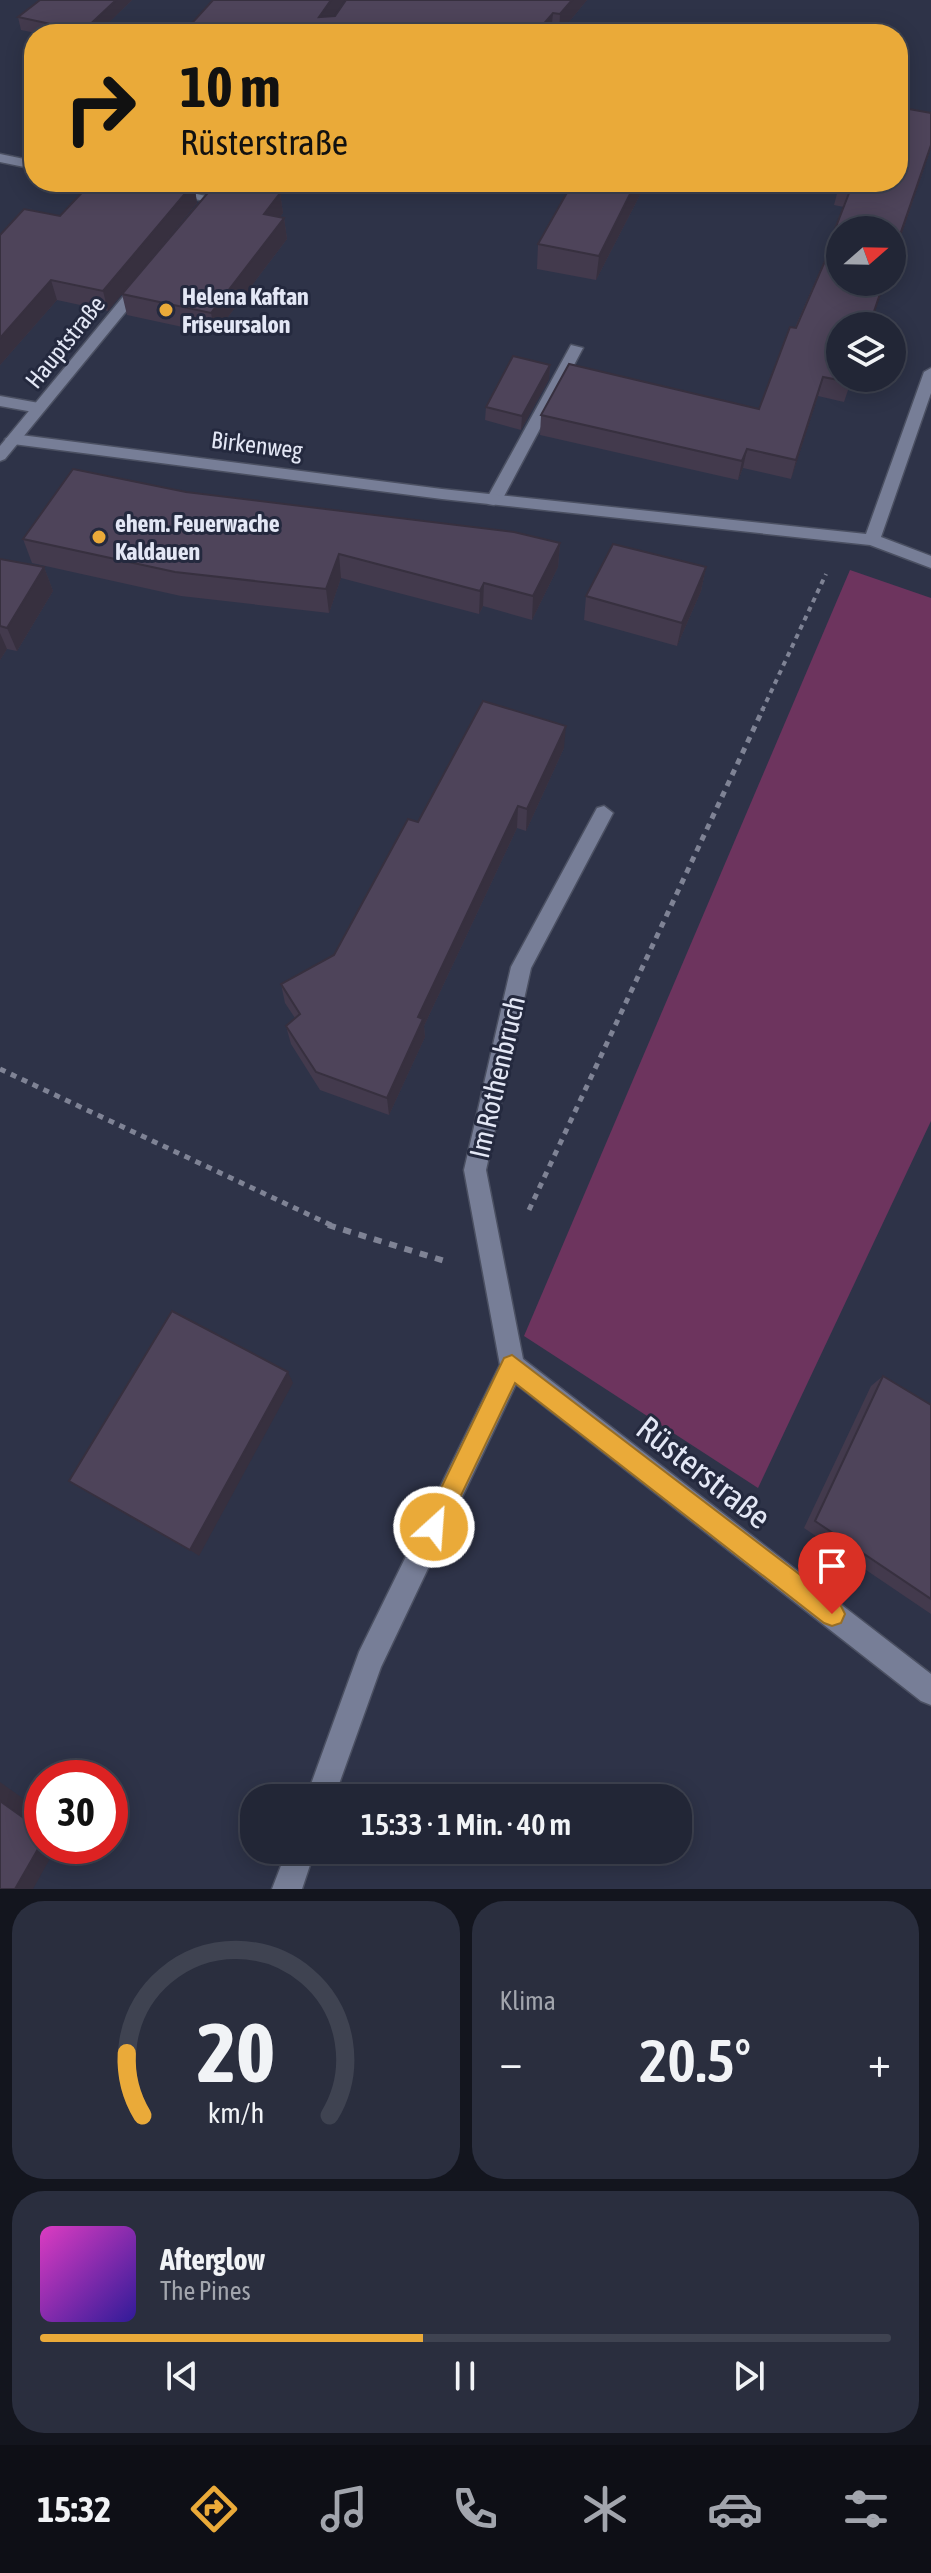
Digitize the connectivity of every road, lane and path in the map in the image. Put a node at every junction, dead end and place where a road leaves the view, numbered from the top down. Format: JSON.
{"nodes":[{"id":1,"x":0,"y":158,"type":"edge"},
{"id":2,"x":24,"y":163,"type":"edge"},
{"id":3,"x":176,"y":192,"type":"edge"},
{"id":4,"x":218,"y":192,"type":"edge"},
{"id":5,"x":213,"y":199,"type":"junction"},
{"id":6,"x":203,"y":211,"type":"edge"},
{"id":7,"x":153,"y":270,"type":"edge"},
{"id":8,"x":576,"y":348,"type":"dead end"},
{"id":9,"x":931,"y":372,"type":"edge"},
{"id":10,"x":0,"y":401,"type":"edge"},
{"id":11,"x":39,"y":408,"type":"junction"},
{"id":12,"x":13,"y":439,"type":"junction"},
{"id":13,"x":0,"y":456,"type":"edge"},
{"id":14,"x":494,"y":500,"type":"junction"},
{"id":15,"x":843,"y":537,"type":"junction"},
{"id":16,"x":872,"y":540,"type":"junction"},
{"id":17,"x":931,"y":562,"type":"edge"},
{"id":18,"x":604,"y":813,"type":"dead end"},
{"id":19,"x":0,"y":1069,"type":"edge"},
{"id":20,"x":497,"y":1278,"type":"junction"},
{"id":21,"x":512,"y":1366,"type":"junction"},
{"id":22,"x":931,"y":1691,"type":"edge"},
{"id":23,"x":325,"y":1784,"type":"edge"},
{"id":24,"x":296,"y":1864,"type":"edge"},
{"id":25,"x":287,"y":1889,"type":"edge"}],
"edges":[{"from":1,"to":2,"type":"street"},
{"from":3,"to":5,"type":"street"},
{"from":4,"to":5,"type":"street"},
{"from":5,"to":6,"type":"street"},
{"from":7,"to":11,"type":"street","name":"Hauptstraße"},
{"from":8,"to":14,"type":"street"},
{"from":9,"to":16,"type":"street"},
{"from":10,"to":11,"type":"street"},
{"from":11,"to":12,"type":"street","name":"Hauptstraße"},
{"from":12,"to":13,"type":"street","name":"Hauptstraße"},
{"from":12,"to":14,"type":"street","name":"Birkenweg"},
{"from":14,"to":15,"type":"street","name":"Birkenweg"},
{"from":15,"to":16,"type":"street","name":"Birkenweg"},
{"from":15,"to":20,"type":"path"},
{"from":16,"to":17,"type":"street","name":"Birkenweg"},
{"from":18,"to":20,"type":"street","name":"Im Rothenbruch"},
{"from":19,"to":20,"type":"path"},
{"from":20,"to":21,"type":"street","name":"Im Rothenbruch"},
{"from":21,"to":22,"type":"street","name":"Rüsterstraße"},
{"from":21,"to":23,"type":"street"},
{"from":24,"to":25,"type":"street"}]}
